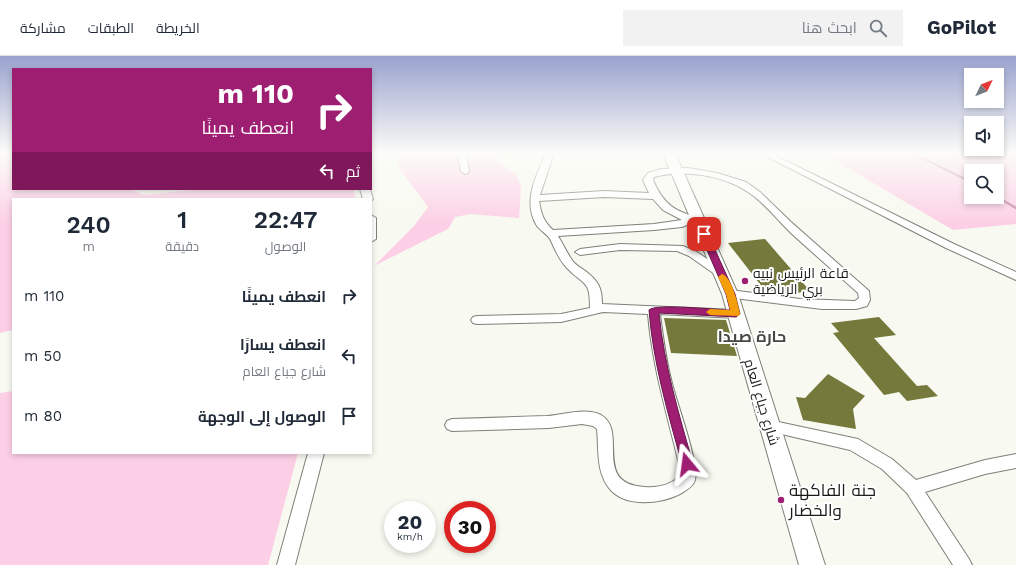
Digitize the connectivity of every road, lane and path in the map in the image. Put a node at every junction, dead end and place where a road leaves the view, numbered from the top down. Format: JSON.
{"nodes":[{"id":1,"x":541,"y":177,"type":"edge"},
{"id":2,"x":650,"y":177,"type":"edge"},
{"id":3,"x":680,"y":177,"type":"edge"},
{"id":4,"x":717,"y":177,"type":"edge"},
{"id":5,"x":812,"y":177,"type":"edge"},
{"id":6,"x":655,"y":196,"type":"junction"},
{"id":7,"x":534,"y":198,"type":"junction"},
{"id":8,"x":694,"y":221,"type":"junction"},
{"id":9,"x":550,"y":233,"type":"junction"},
{"id":10,"x":580,"y":252,"type":"dead end"},
{"id":11,"x":720,"y":272,"type":"junction"},
{"id":12,"x":1016,"y":276,"type":"edge"},
{"id":13,"x":730,"y":294,"type":"junction"},
{"id":14,"x":596,"y":310,"type":"junction"},
{"id":15,"x":654,"y":310,"type":"junction"},
{"id":16,"x":736,"y":314,"type":"junction"},
{"id":17,"x":477,"y":320,"type":"dead end"},
{"id":18,"x":452,"y":425,"type":"dead end"},
{"id":19,"x":769,"y":426,"type":"junction"},
{"id":20,"x":316,"y":454,"type":"edge"},
{"id":21,"x":1016,"y":461,"type":"edge"},
{"id":22,"x":913,"y":488,"type":"junction"},
{"id":23,"x":286,"y":565,"type":"edge"},
{"id":24,"x":812,"y":565,"type":"edge"},
{"id":25,"x":963,"y":565,"type":"edge"}],
"edges":[{"from":1,"to":7,"type":"street"},
{"from":2,"to":6,"type":"street"},
{"from":3,"to":8,"type":"main road","name":"شارع جباع العام"},
{"from":4,"to":13,"type":"street"},
{"from":5,"to":12,"type":"street"},
{"from":6,"to":7,"type":"street"},
{"from":6,"to":8,"type":"street"},
{"from":7,"to":9,"type":"street"},
{"from":8,"to":9,"type":"street"},
{"from":8,"to":11,"type":"main road","name":"شارع جباع العام"},
{"from":9,"to":14,"type":"street"},
{"from":10,"to":11,"type":"street"},
{"from":11,"to":13,"type":"main road","name":"شارع جباع العام"},
{"from":13,"to":16,"type":"main road","name":"شارع جباع العام"},
{"from":14,"to":15,"type":"street"},
{"from":14,"to":17,"type":"street"},
{"from":15,"to":16,"type":"street"},
{"from":15,"to":18,"type":"street"},
{"from":16,"to":19,"type":"main road","name":"شارع جباع العام"},
{"from":19,"to":22,"type":"street"},
{"from":19,"to":24,"type":"main road","name":"شارع جباع العام"},
{"from":20,"to":23,"type":"street"},
{"from":21,"to":22,"type":"street"},
{"from":22,"to":25,"type":"street"}]}
